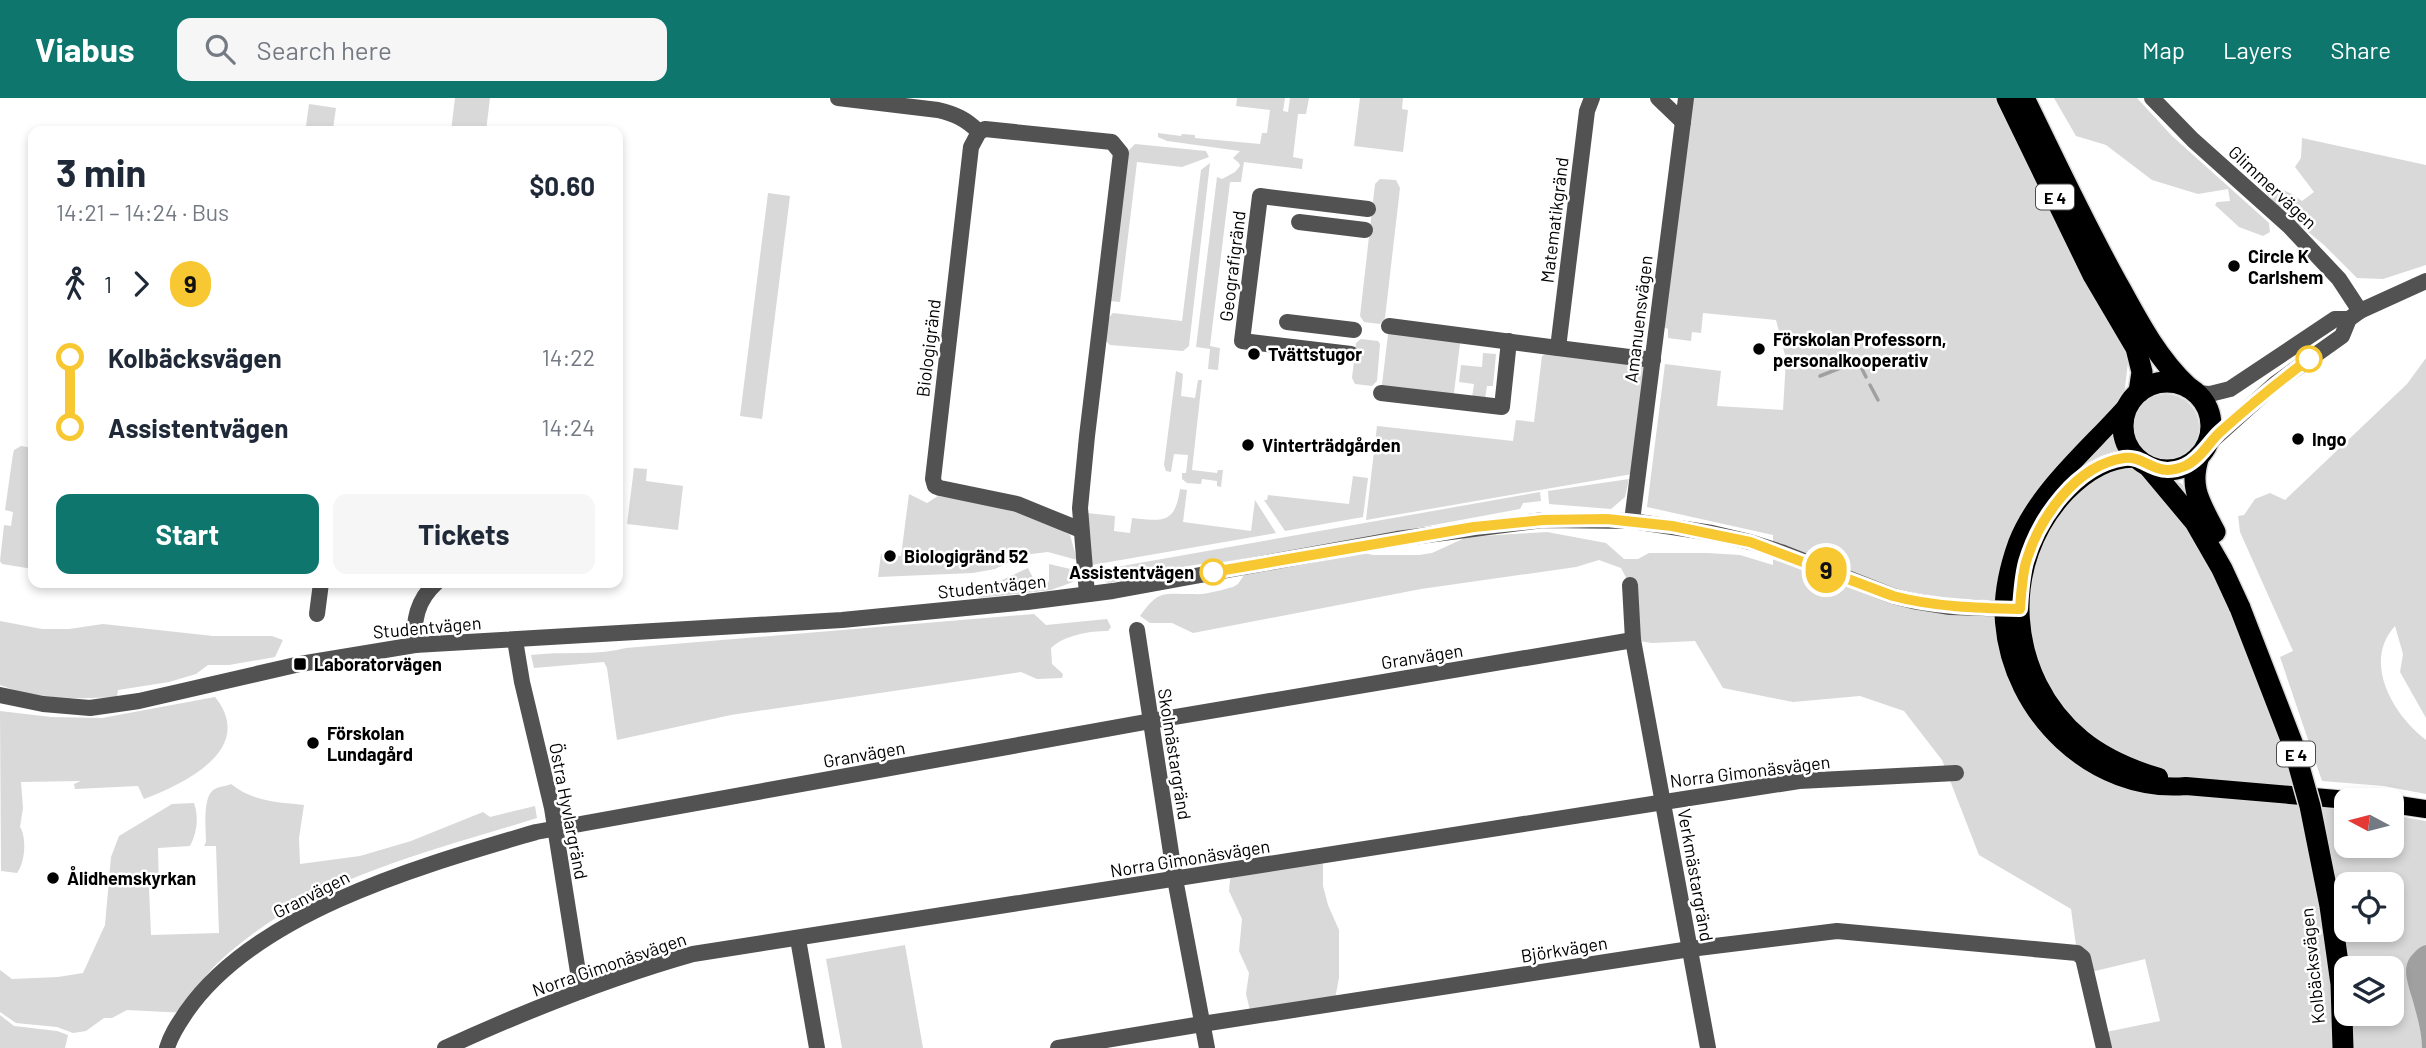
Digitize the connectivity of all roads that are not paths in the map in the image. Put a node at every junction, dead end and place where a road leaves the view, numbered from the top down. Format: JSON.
{"nodes":[{"id":1,"x":838,"y":98,"type":"edge"},
{"id":2,"x":1592,"y":98,"type":"edge"},
{"id":3,"x":1658,"y":98,"type":"edge"},
{"id":4,"x":1686,"y":98,"type":"edge"},
{"id":5,"x":2007,"y":98,"type":"edge"},
{"id":6,"x":2024,"y":98,"type":"edge"},
{"id":7,"x":2152,"y":98,"type":"edge"},
{"id":8,"x":939,"y":104,"type":"edge"},
{"id":9,"x":1683,"y":122,"type":"junction"},
{"id":10,"x":979,"y":132,"type":"junction"},
{"id":11,"x":1368,"y":209,"type":"dead end"},
{"id":12,"x":1299,"y":222,"type":"dead end"},
{"id":13,"x":1365,"y":230,"type":"dead end"},
{"id":14,"x":2426,"y":281,"type":"edge"},
{"id":15,"x":2354,"y":315,"type":"junction"},
{"id":16,"x":1287,"y":322,"type":"dead end"},
{"id":17,"x":1389,"y":326,"type":"dead end"},
{"id":18,"x":1354,"y":330,"type":"dead end"},
{"id":19,"x":1509,"y":341,"type":"junction"},
{"id":20,"x":1558,"y":348,"type":"junction"},
{"id":21,"x":1351,"y":354,"type":"dead end"},
{"id":22,"x":1653,"y":360,"type":"junction"},
{"id":23,"x":2192,"y":390,"type":"junction"},
{"id":24,"x":1381,"y":393,"type":"dead end"},
{"id":25,"x":2134,"y":397,"type":"junction"},
{"id":26,"x":2202,"y":452,"type":"junction"},
{"id":27,"x":2143,"y":463,"type":"junction"},
{"id":28,"x":1632,"y":521,"type":"junction"},
{"id":29,"x":1081,"y":530,"type":"junction"},
{"id":30,"x":1630,"y":585,"type":"dead end"},
{"id":31,"x":320,"y":588,"type":"edge"},
{"id":32,"x":430,"y":588,"type":"edge"},
{"id":33,"x":1087,"y":594,"type":"junction"},
{"id":34,"x":2242,"y":603,"type":"junction"},
{"id":35,"x":2012,"y":609,"type":"junction"},
{"id":36,"x":317,"y":614,"type":"dead end"},
{"id":37,"x":1137,"y":630,"type":"dead end"},
{"id":38,"x":515,"y":640,"type":"junction"},
{"id":39,"x":1633,"y":640,"type":"junction"},
{"id":40,"x":415,"y":645,"type":"junction"},
{"id":41,"x":0,"y":695,"type":"edge"},
{"id":42,"x":1151,"y":721,"type":"junction"},
{"id":43,"x":1956,"y":773,"type":"dead end"},
{"id":44,"x":2334,"y":799,"type":"edge"},
{"id":45,"x":1663,"y":801,"type":"junction"},
{"id":46,"x":2404,"y":806,"type":"edge"},
{"id":47,"x":2426,"y":809,"type":"edge"},
{"id":48,"x":555,"y":829,"type":"junction"},
{"id":49,"x":1175,"y":880,"type":"junction"},
{"id":50,"x":798,"y":939,"type":"junction"},
{"id":51,"x":1690,"y":949,"type":"junction"},
{"id":52,"x":2347,"y":956,"type":"edge"},
{"id":53,"x":581,"y":991,"type":"junction"},
{"id":54,"x":1202,"y":1024,"type":"junction"},
{"id":55,"x":2353,"y":1026,"type":"edge"},
{"id":56,"x":167,"y":1048,"type":"edge"},
{"id":57,"x":445,"y":1048,"type":"edge"},
{"id":58,"x":817,"y":1048,"type":"edge"},
{"id":59,"x":1058,"y":1048,"type":"edge"},
{"id":60,"x":1207,"y":1048,"type":"edge"},
{"id":61,"x":1708,"y":1048,"type":"edge"},
{"id":62,"x":2104,"y":1048,"type":"edge"},
{"id":63,"x":2343,"y":1048,"type":"edge"},
{"id":64,"x":2354,"y":1048,"type":"edge"}],
"edges":[{"from":1,"to":8,"type":"street"},
{"from":2,"to":20,"type":"street","name":"Matematikgränd"},
{"from":3,"to":9,"type":"street"},
{"from":4,"to":9,"type":"street","name":"Amanuensvägen"},
{"from":5,"to":25,"type":"highway","number":"E 4"},
{"from":6,"to":23,"type":"highway","number":"E 4"},
{"from":7,"to":15,"type":"street","name":"Glimmervägen"},
{"from":8,"to":10,"type":"street"},
{"from":9,"to":22,"type":"street","name":"Amanuensvägen"},
{"from":10,"to":29,"type":"street","name":"Biologigränd"},
{"from":10,"to":29,"type":"street"},
{"from":11,"to":21,"type":"street","name":"Geografigränd"},
{"from":12,"to":13,"type":"street"},
{"from":14,"to":15,"type":"street"},
{"from":15,"to":23,"type":"street"},
{"from":15,"to":26,"type":"street"},
{"from":16,"to":18,"type":"street"},
{"from":17,"to":19,"type":"street"},
{"from":19,"to":20,"type":"street"},
{"from":19,"to":24,"type":"street"},
{"from":20,"to":22,"type":"street"},
{"from":22,"to":28,"type":"street","name":"Amanuensvägen"},
{"from":23,"to":25,"type":"highway"},
{"from":23,"to":26,"type":"highway","number":"E 4"},
{"from":25,"to":27,"type":"highway","number":"E 4"},
{"from":25,"to":35,"type":"main road"},
{"from":26,"to":27,"type":"highway"},
{"from":26,"to":34,"type":"highway","name":"Kolbäcksvägen","number":"E 4"},
{"from":27,"to":34,"type":"highway","name":"Kolbäcksvägen","number":"E 4"},
{"from":27,"to":35,"type":"main road"},
{"from":28,"to":33,"type":"street","name":"Studentvägen"},
{"from":28,"to":35,"type":"street","name":"Studentvägen"},
{"from":29,"to":33,"type":"street"},
{"from":30,"to":39,"type":"street","name":"Verkmästargränd"},
{"from":31,"to":36,"type":"street"},
{"from":32,"to":40,"type":"street"},
{"from":33,"to":38,"type":"street","name":"Studentvägen"},
{"from":34,"to":52,"type":"highway","name":"Kolbäcksvägen","number":"E 4"},
{"from":34,"to":63,"type":"highway","name":"Kolbäcksvägen","number":"E 4","bridge":true},
{"from":35,"to":44,"type":"main road"},
{"from":37,"to":42,"type":"street","name":"Skolmästargränd"},
{"from":38,"to":40,"type":"street","name":"Studentvägen"},
{"from":38,"to":48,"type":"street","name":"Östra Hyvlargränd"},
{"from":39,"to":42,"type":"street","name":"Granvägen"},
{"from":39,"to":45,"type":"street","name":"Verkmästargränd"},
{"from":40,"to":41,"type":"street","name":"Studentvägen"},
{"from":42,"to":48,"type":"street","name":"Granvägen"},
{"from":42,"to":49,"type":"street","name":"Skolmästargränd"},
{"from":43,"to":45,"type":"street","name":"Norra Gimonäsvägen"},
{"from":45,"to":49,"type":"street","name":"Norra Gimonäsvägen"},
{"from":45,"to":51,"type":"street","name":"Verkmästargränd"},
{"from":46,"to":47,"type":"main road"},
{"from":48,"to":53,"type":"street","name":"Östra Hyvlargränd"},
{"from":48,"to":56,"type":"street","name":"Granvägen"},
{"from":49,"to":50,"type":"street","name":"Norra Gimonäsvägen"},
{"from":49,"to":54,"type":"street","name":"Skolmästargränd"},
{"from":50,"to":53,"type":"street","name":"Norra Gimonäsvägen"},
{"from":50,"to":58,"type":"street"},
{"from":51,"to":54,"type":"street","name":"Björkvägen"},
{"from":51,"to":61,"type":"street","name":"Verkmästargränd"},
{"from":51,"to":62,"type":"street","name":"Björkvägen"},
{"from":53,"to":57,"type":"street","name":"Norra Gimonäsvägen"},
{"from":54,"to":59,"type":"street","name":"Björkvägen"},
{"from":54,"to":60,"type":"street","name":"Skolmästargränd"},
{"from":55,"to":64,"type":"highway","name":"Kolbäcksvägen"}]}
